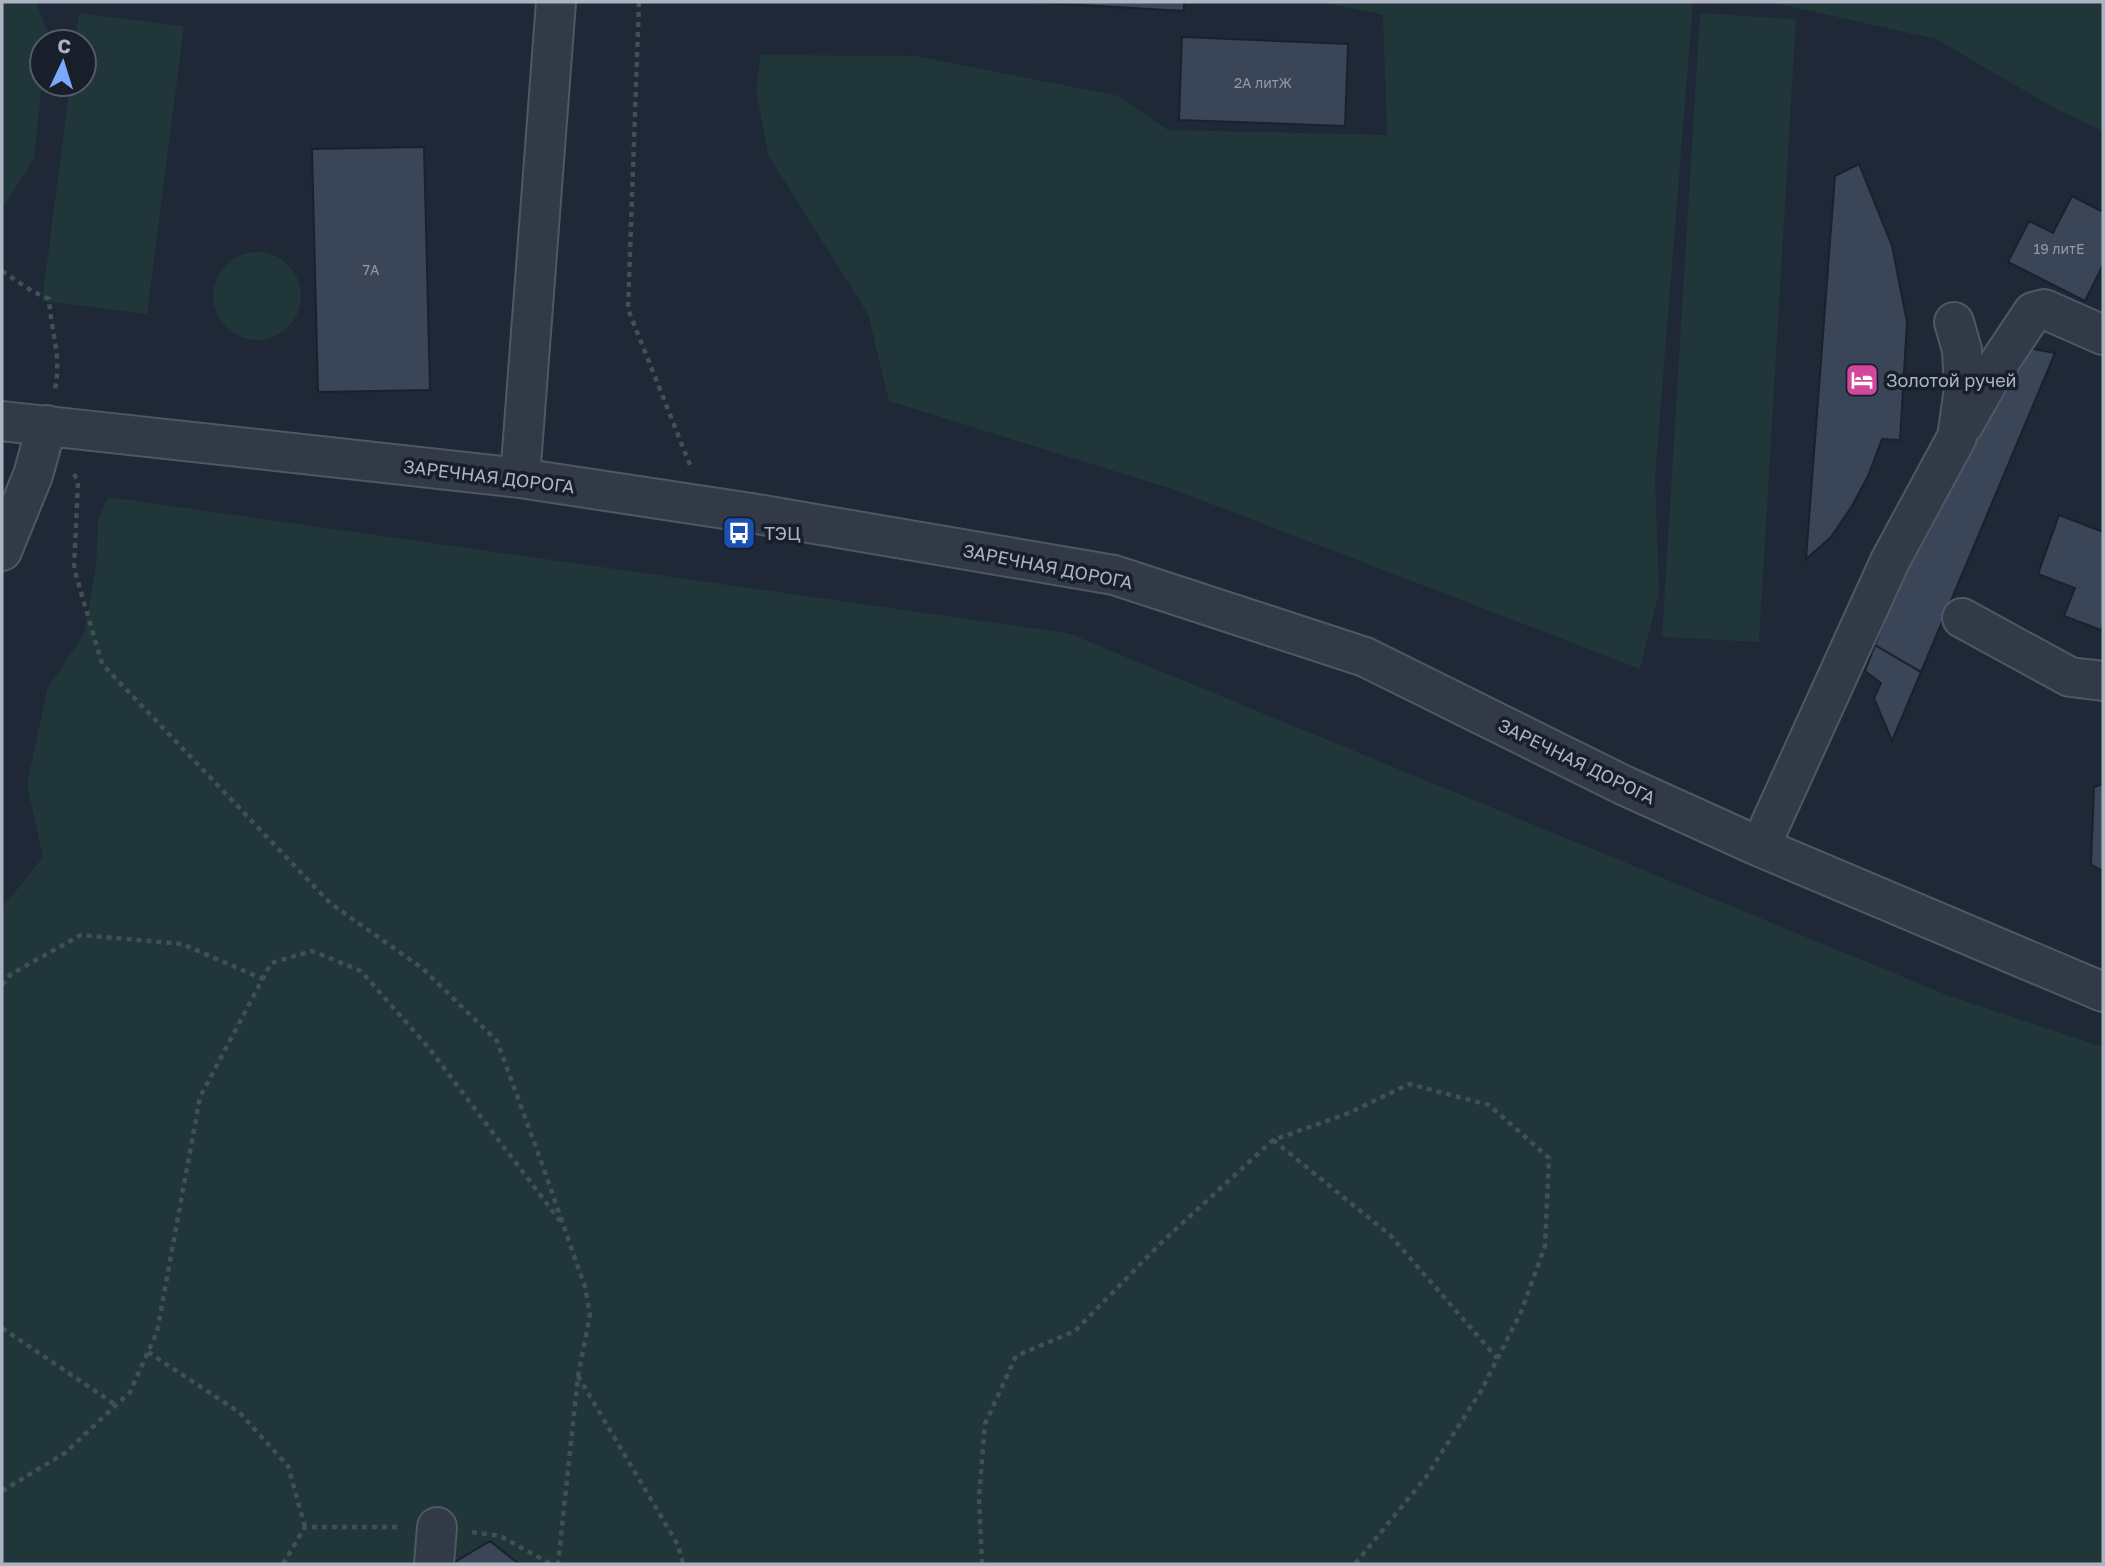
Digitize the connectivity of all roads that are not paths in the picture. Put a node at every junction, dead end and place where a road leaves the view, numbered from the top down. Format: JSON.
{"nodes":[{"id":1,"x":556,"y":2,"type":"edge"},
{"id":2,"x":1954,"y":322,"type":"dead end"},
{"id":3,"x":2103,"y":335,"type":"edge"},
{"id":4,"x":2,"y":421,"type":"edge"},
{"id":5,"x":47,"y":425,"type":"junction"},
{"id":6,"x":1957,"y":437,"type":"junction"},
{"id":7,"x":520,"y":478,"type":"junction"},
{"id":8,"x":2,"y":551,"type":"edge"},
{"id":9,"x":1962,"y":618,"type":"dead end"},
{"id":10,"x":2103,"y":681,"type":"edge"},
{"id":11,"x":1760,"y":846,"type":"junction"},
{"id":12,"x":2103,"y":992,"type":"edge"},
{"id":13,"x":437,"y":1527,"type":"road end"},
{"id":14,"x":434,"y":1564,"type":"edge"}],
"edges":[{"from":1,"to":7,"type":"street"},
{"from":2,"to":6,"type":"street"},
{"from":3,"to":6,"type":"street"},
{"from":4,"to":5,"type":"street","name":"ЗАРЕЧНАЯ ДОРОГА"},
{"from":5,"to":7,"type":"street","name":"ЗАРЕЧНАЯ ДОРОГА"},
{"from":5,"to":8,"type":"street"},
{"from":6,"to":11,"type":"street"},
{"from":7,"to":11,"type":"street","name":"ЗАРЕЧНАЯ ДОРОГА"},
{"from":9,"to":10,"type":"street"},
{"from":11,"to":12,"type":"street","name":"ЗАРЕЧНАЯ ДОРОГА"},
{"from":13,"to":14,"type":"street"}]}
